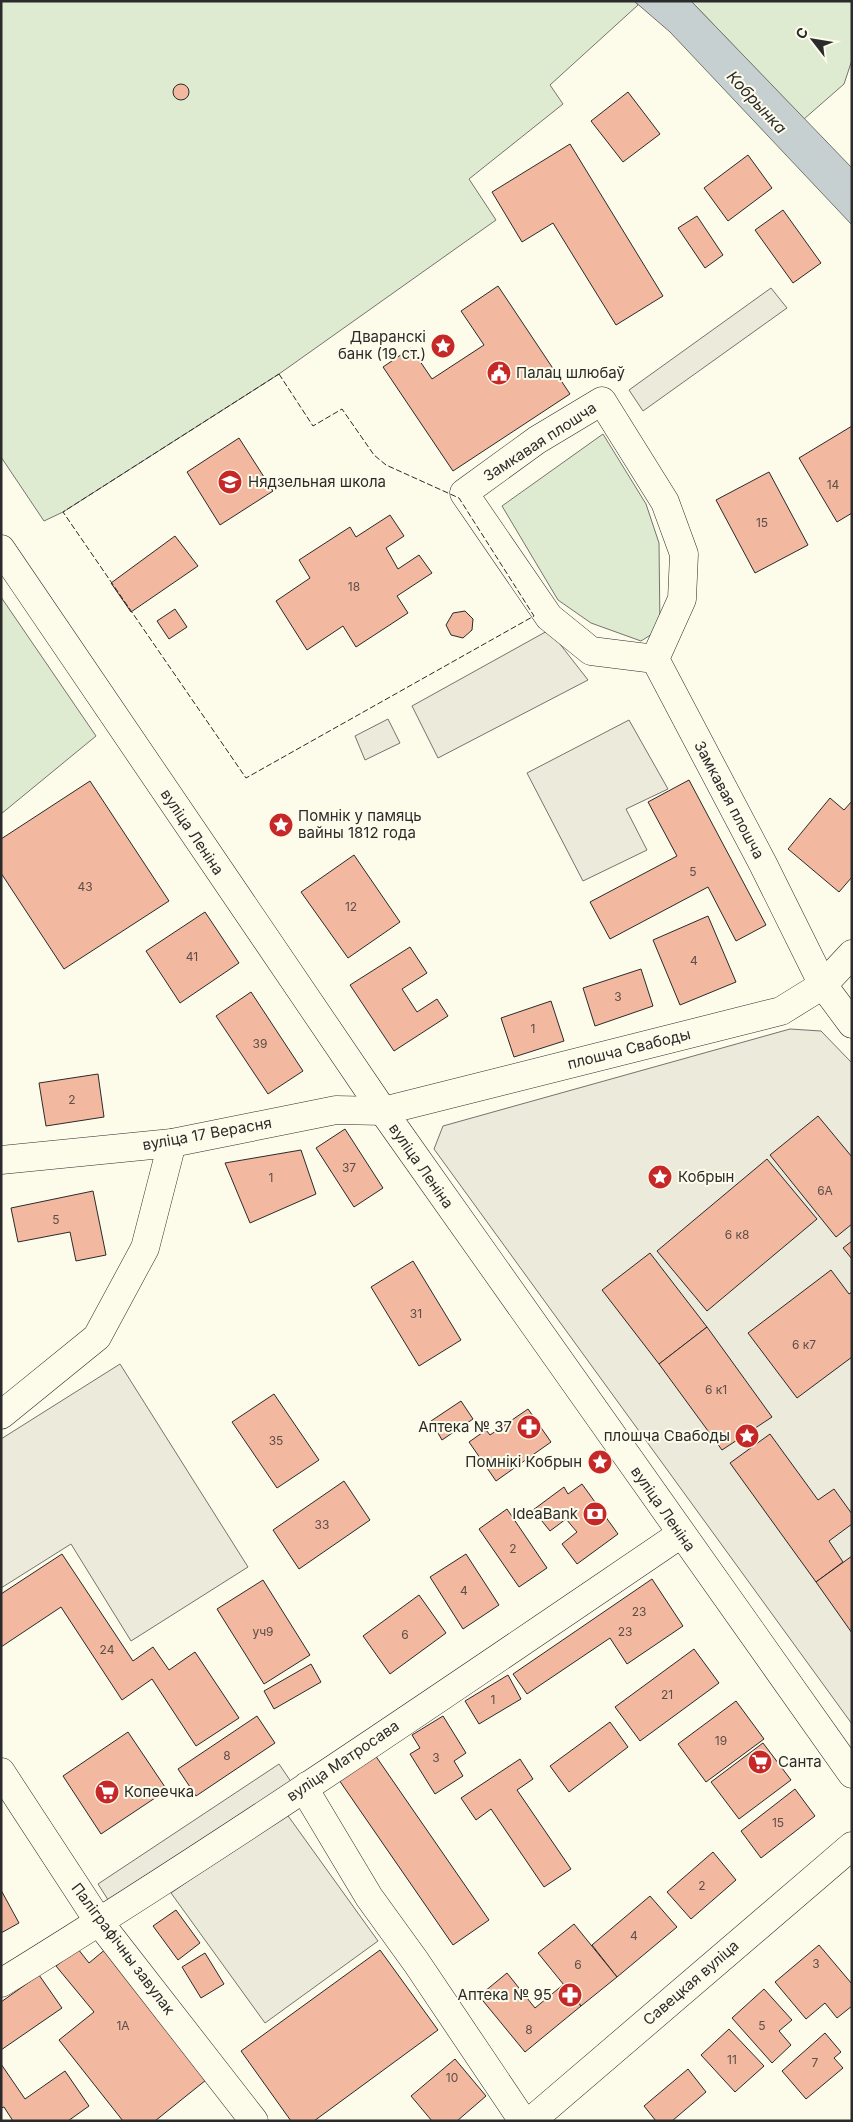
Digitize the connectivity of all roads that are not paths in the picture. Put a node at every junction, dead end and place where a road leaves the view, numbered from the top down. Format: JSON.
{"nodes":[{"id":1,"x":1,"y":549,"type":"edge"},
{"id":2,"x":655,"y":659,"type":"junction"},
{"id":3,"x":852,"y":954,"type":"edge"},
{"id":4,"x":822,"y":986,"type":"junction"},
{"id":5,"x":852,"y":1024,"type":"edge"},
{"id":6,"x":383,"y":1111,"type":"junction"},
{"id":7,"x":172,"y":1144,"type":"junction"},
{"id":8,"x":1,"y":1160,"type":"edge"},
{"id":9,"x":1,"y":1415,"type":"edge"},
{"id":10,"x":682,"y":1534,"type":"junction"},
{"id":11,"x":1,"y":1772,"type":"edge"},
{"id":12,"x":852,"y":1774,"type":"edge"},
{"id":13,"x":307,"y":1786,"type":"junction"},
{"id":14,"x":852,"y":1846,"type":"edge"},
{"id":15,"x":100,"y":1922,"type":"junction"},
{"id":16,"x":1,"y":1983,"type":"edge"},
{"id":17,"x":254,"y":2121,"type":"edge"},
{"id":18,"x":523,"y":2121,"type":"edge"},
{"id":19,"x":531,"y":2121,"type":"edge"}],
"edges":[{"from":1,"to":6,"type":"street","name":"вуліца Леніна"},
{"from":2,"to":2,"type":"street","name":"Замкавая плошча"},
{"from":2,"to":4,"type":"street","name":"Замкавая плошча"},
{"from":3,"to":4,"type":"street","name":"плошча Свабоды"},
{"from":4,"to":5,"type":"street"},
{"from":4,"to":6,"type":"street","name":"плошча Свабоды"},
{"from":6,"to":7,"type":"street","name":"вуліца 17 Верасня"},
{"from":6,"to":10,"type":"street","name":"вуліца Леніна"},
{"from":7,"to":8,"type":"street","name":"вуліца 17 Верасня"},
{"from":7,"to":9,"type":"street"},
{"from":10,"to":12,"type":"street","name":"вуліца Леніна"},
{"from":10,"to":13,"type":"street","name":"вуліца Матросава"},
{"from":11,"to":15,"type":"street","name":"Паліграфічны завулак"},
{"from":13,"to":15,"type":"street","name":"вуліца Матросава"},
{"from":13,"to":18,"type":"street"},
{"from":14,"to":19,"type":"street","name":"Савецкая вуліца"},
{"from":15,"to":16,"type":"street","name":"вуліца Матросава"},
{"from":15,"to":17,"type":"street","name":"Паліграфічны завулак"}]}
